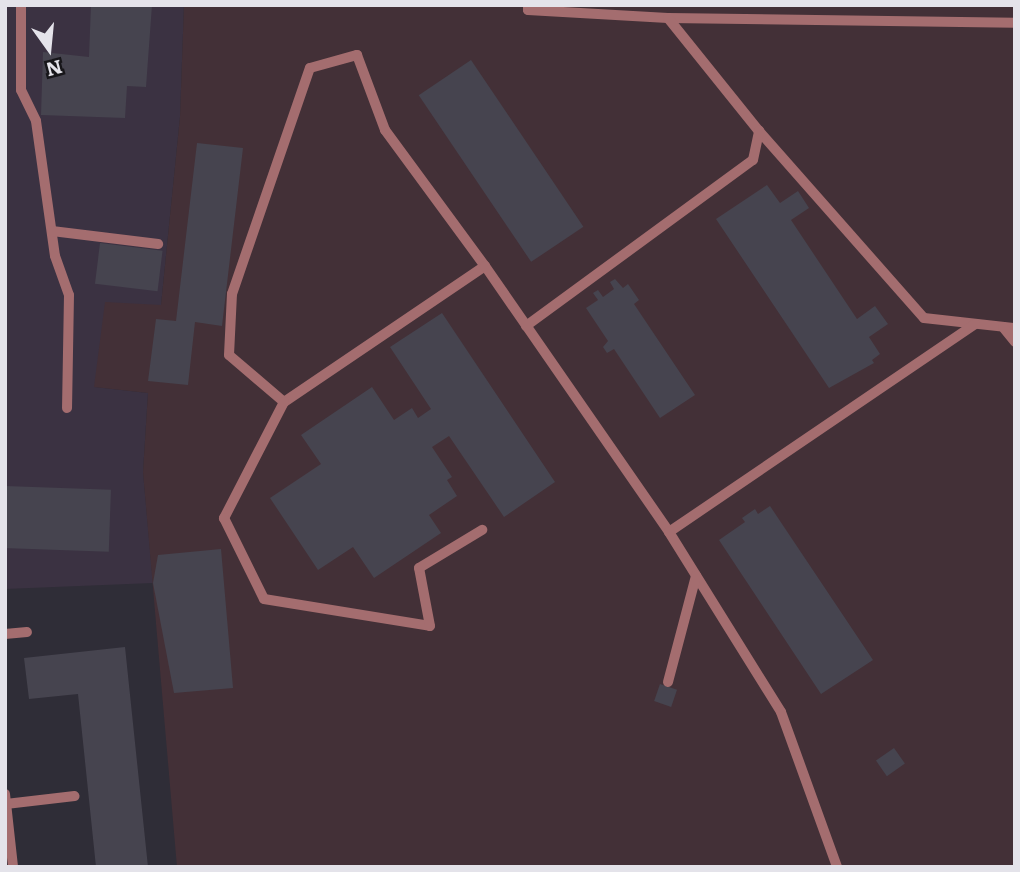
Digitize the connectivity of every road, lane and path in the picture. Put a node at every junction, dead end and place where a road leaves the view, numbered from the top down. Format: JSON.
{"nodes":[{"id":1,"x":21,"y":5,"type":"edge"},
{"id":2,"x":528,"y":5,"type":"edge"},
{"id":3,"x":691,"y":5,"type":"edge"},
{"id":4,"x":668,"y":18,"type":"junction"},
{"id":5,"x":691,"y":19,"type":"junction"},
{"id":6,"x":1015,"y":23,"type":"edge"},
{"id":7,"x":759,"y":131,"type":"junction"},
{"id":8,"x":52,"y":231,"type":"junction"},
{"id":9,"x":158,"y":244,"type":"dead end"},
{"id":10,"x":485,"y":266,"type":"junction"},
{"id":11,"x":975,"y":324,"type":"junction"},
{"id":12,"x":526,"y":326,"type":"junction"},
{"id":13,"x":1009,"y":327,"type":"edge"},
{"id":14,"x":1015,"y":342,"type":"edge"},
{"id":15,"x":284,"y":402,"type":"junction"},
{"id":16,"x":67,"y":408,"type":"dead end"},
{"id":17,"x":482,"y":530,"type":"dead end"},
{"id":18,"x":668,"y":532,"type":"junction"},
{"id":19,"x":696,"y":576,"type":"junction"},
{"id":20,"x":27,"y":632,"type":"dead end"},
{"id":21,"x":5,"y":634,"type":"edge"},
{"id":22,"x":668,"y":682,"type":"dead end"},
{"id":23,"x":75,"y":796,"type":"dead end"},
{"id":24,"x":6,"y":799,"type":"edge"},
{"id":25,"x":13,"y":867,"type":"edge"},
{"id":26,"x":837,"y":867,"type":"edge"}],
"edges":[{"from":1,"to":8,"type":"lane"},
{"from":2,"to":4,"type":"lane"},
{"from":3,"to":5,"type":"lane"},
{"from":4,"to":5,"type":"lane"},
{"from":4,"to":7,"type":"lane"},
{"from":5,"to":6,"type":"lane"},
{"from":7,"to":11,"type":"lane"},
{"from":7,"to":12,"type":"lane"},
{"from":8,"to":9,"type":"lane"},
{"from":8,"to":16,"type":"lane"},
{"from":10,"to":12,"type":"lane"},
{"from":10,"to":15,"type":"lane"},
{"from":10,"to":15,"type":"lane"},
{"from":11,"to":13,"type":"lane"},
{"from":11,"to":18,"type":"lane"},
{"from":12,"to":18,"type":"lane"},
{"from":13,"to":14,"type":"lane"},
{"from":15,"to":17,"type":"lane"},
{"from":18,"to":19,"type":"lane"},
{"from":19,"to":22,"type":"lane"},
{"from":19,"to":26,"type":"lane"},
{"from":20,"to":21,"type":"lane"},
{"from":23,"to":24,"type":"lane"},
{"from":24,"to":25,"type":"lane"}]}
